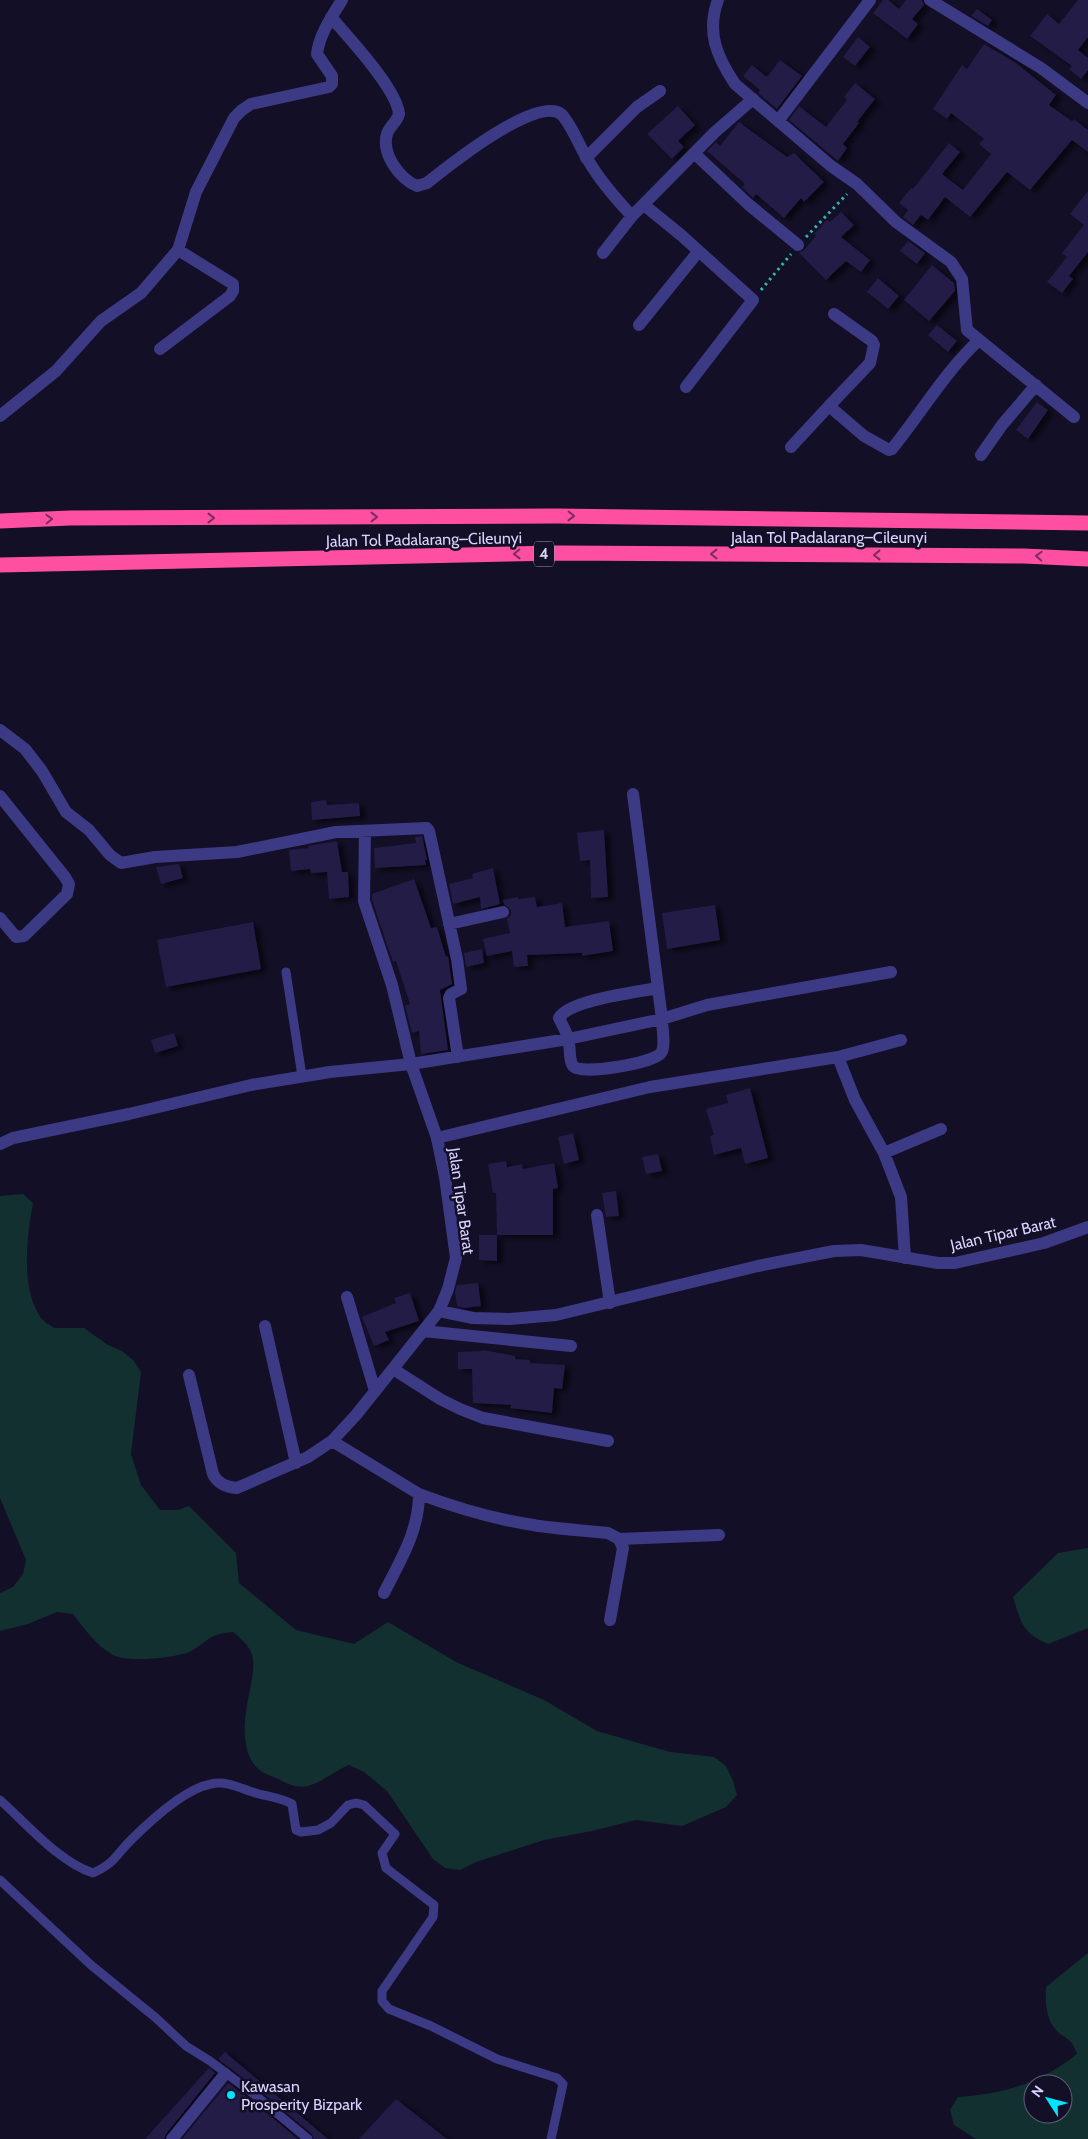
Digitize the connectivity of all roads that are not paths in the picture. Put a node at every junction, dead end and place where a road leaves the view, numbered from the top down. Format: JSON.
{"nodes":[{"id":1,"x":342,"y":0,"type":"edge"},
{"id":2,"x":718,"y":0,"type":"edge"},
{"id":3,"x":870,"y":0,"type":"edge"},
{"id":4,"x":930,"y":0,"type":"edge"},
{"id":5,"x":331,"y":17,"type":"junction"},
{"id":6,"x":660,"y":91,"type":"dead end"},
{"id":7,"x":753,"y":99,"type":"junction"},
{"id":8,"x":1088,"y":102,"type":"edge"},
{"id":9,"x":778,"y":121,"type":"junction"},
{"id":10,"x":695,"y":154,"type":"junction"},
{"id":11,"x":586,"y":158,"type":"junction"},
{"id":12,"x":644,"y":204,"type":"junction"},
{"id":13,"x":632,"y":216,"type":"junction"},
{"id":14,"x":798,"y":245,"type":"dead end"},
{"id":15,"x":178,"y":250,"type":"junction"},
{"id":16,"x":698,"y":252,"type":"junction"},
{"id":17,"x":602,"y":253,"type":"dead end"},
{"id":18,"x":834,"y":314,"type":"dead end"},
{"id":19,"x":639,"y":326,"type":"dead end"},
{"id":20,"x":979,"y":340,"type":"junction"},
{"id":21,"x":160,"y":349,"type":"dead end"},
{"id":22,"x":1036,"y":385,"type":"junction"},
{"id":23,"x":686,"y":387,"type":"dead end"},
{"id":24,"x":828,"y":406,"type":"junction"},
{"id":25,"x":0,"y":416,"type":"edge"},
{"id":26,"x":1074,"y":417,"type":"dead end"},
{"id":27,"x":791,"y":448,"type":"dead end"},
{"id":28,"x":981,"y":454,"type":"dead end"},
{"id":29,"x":0,"y":521,"type":"edge"},
{"id":30,"x":1088,"y":523,"type":"edge"},
{"id":31,"x":1088,"y":558,"type":"edge"},
{"id":32,"x":0,"y":565,"type":"edge"},
{"id":33,"x":0,"y":730,"type":"edge"},
{"id":34,"x":633,"y":794,"type":"dead end"},
{"id":35,"x":0,"y":796,"type":"edge"},
{"id":36,"x":365,"y":831,"type":"junction"},
{"id":37,"x":503,"y":912,"type":"dead end"},
{"id":38,"x":0,"y":918,"type":"edge"},
{"id":39,"x":449,"y":924,"type":"junction"},
{"id":40,"x":286,"y":972,"type":"dead end"},
{"id":41,"x":890,"y":972,"type":"dead end"},
{"id":42,"x":658,"y":988,"type":"junction"},
{"id":43,"x":662,"y":1019,"type":"junction"},
{"id":44,"x":568,"y":1039,"type":"junction"},
{"id":45,"x":901,"y":1040,"type":"dead end"},
{"id":46,"x":458,"y":1058,"type":"junction"},
{"id":47,"x":838,"y":1058,"type":"junction"},
{"id":48,"x":410,"y":1064,"type":"junction"},
{"id":49,"x":302,"y":1076,"type":"junction"},
{"id":50,"x":941,"y":1129,"type":"dead end"},
{"id":51,"x":437,"y":1138,"type":"junction"},
{"id":52,"x":0,"y":1144,"type":"edge"},
{"id":53,"x":884,"y":1153,"type":"junction"},
{"id":54,"x":597,"y":1215,"type":"dead end"},
{"id":55,"x":1088,"y":1227,"type":"edge"},
{"id":56,"x":905,"y":1258,"type":"junction"},
{"id":57,"x":347,"y":1297,"type":"dead end"},
{"id":58,"x":610,"y":1303,"type":"junction"},
{"id":59,"x":439,"y":1311,"type":"junction"},
{"id":60,"x":265,"y":1326,"type":"dead end"},
{"id":61,"x":423,"y":1331,"type":"junction"},
{"id":62,"x":572,"y":1346,"type":"dead end"},
{"id":63,"x":393,"y":1368,"type":"junction"},
{"id":64,"x":189,"y":1375,"type":"dead end"},
{"id":65,"x":375,"y":1391,"type":"junction"},
{"id":66,"x":332,"y":1442,"type":"junction"},
{"id":67,"x":608,"y":1442,"type":"dead end"},
{"id":68,"x":296,"y":1463,"type":"junction"},
{"id":69,"x":419,"y":1494,"type":"junction"},
{"id":70,"x":719,"y":1535,"type":"dead end"},
{"id":71,"x":619,"y":1540,"type":"junction"},
{"id":72,"x":384,"y":1593,"type":"dead end"},
{"id":73,"x":610,"y":1620,"type":"dead end"},
{"id":74,"x":0,"y":1800,"type":"edge"},
{"id":75,"x":0,"y":1880,"type":"edge"},
{"id":76,"x":225,"y":2074,"type":"junction"},
{"id":77,"x":172,"y":2139,"type":"edge"},
{"id":78,"x":308,"y":2139,"type":"edge"},
{"id":79,"x":551,"y":2139,"type":"edge"}],
"edges":[{"from":1,"to":5,"type":"street"},
{"from":2,"to":7,"type":"street"},
{"from":3,"to":9,"type":"street"},
{"from":4,"to":8,"type":"street"},
{"from":5,"to":11,"type":"street"},
{"from":5,"to":15,"type":"street"},
{"from":6,"to":11,"type":"street"},
{"from":7,"to":9,"type":"street"},
{"from":7,"to":10,"type":"street"},
{"from":9,"to":20,"type":"street"},
{"from":10,"to":12,"type":"street"},
{"from":10,"to":14,"type":"street"},
{"from":11,"to":13,"type":"street"},
{"from":12,"to":13,"type":"street"},
{"from":12,"to":16,"type":"street"},
{"from":13,"to":17,"type":"street"},
{"from":15,"to":21,"type":"street"},
{"from":15,"to":25,"type":"street"},
{"from":16,"to":19,"type":"street"},
{"from":16,"to":23,"type":"street"},
{"from":18,"to":24,"type":"street"},
{"from":20,"to":22,"type":"street"},
{"from":20,"to":24,"type":"street"},
{"from":22,"to":26,"type":"street"},
{"from":22,"to":28,"type":"street"},
{"from":24,"to":27,"type":"street"},
{"from":29,"to":30,"type":"highway","name":"Jalan Tol Padalarang–Cileunyi","one_way":true},
{"from":31,"to":32,"type":"highway","name":"Jalan Tol Padalarang–Cileunyi","number":"4","one_way":true},
{"from":33,"to":36,"type":"street"},
{"from":34,"to":42,"type":"street"},
{"from":35,"to":38,"type":"street"},
{"from":36,"to":39,"type":"street"},
{"from":36,"to":48,"type":"street","name":"Jalan Tipar Barat"},
{"from":37,"to":39,"type":"street"},
{"from":39,"to":46,"type":"street"},
{"from":40,"to":49,"type":"lane"},
{"from":41,"to":43,"type":"street"},
{"from":42,"to":43,"type":"street"},
{"from":42,"to":44,"type":"street"},
{"from":43,"to":44,"type":"street"},
{"from":43,"to":44,"type":"street"},
{"from":44,"to":46,"type":"street"},
{"from":45,"to":47,"type":"street"},
{"from":46,"to":48,"type":"street"},
{"from":47,"to":51,"type":"street"},
{"from":47,"to":53,"type":"street"},
{"from":48,"to":49,"type":"street"},
{"from":48,"to":51,"type":"street","name":"Jalan Tipar Barat"},
{"from":49,"to":52,"type":"street"},
{"from":50,"to":53,"type":"street"},
{"from":51,"to":59,"type":"street","name":"Jalan Tipar Barat"},
{"from":53,"to":56,"type":"street"},
{"from":54,"to":58,"type":"street"},
{"from":55,"to":56,"type":"street","name":"Jalan Tipar Barat"},
{"from":56,"to":58,"type":"street","name":"Jalan Tipar Barat"},
{"from":57,"to":65,"type":"street"},
{"from":58,"to":59,"type":"street","name":"Jalan Tipar Barat"},
{"from":59,"to":61,"type":"street"},
{"from":60,"to":68,"type":"street"},
{"from":61,"to":62,"type":"street"},
{"from":61,"to":63,"type":"street"},
{"from":63,"to":65,"type":"street"},
{"from":63,"to":67,"type":"street"},
{"from":64,"to":68,"type":"street"},
{"from":65,"to":66,"type":"street"},
{"from":66,"to":68,"type":"street"},
{"from":66,"to":69,"type":"street"},
{"from":69,"to":71,"type":"street"},
{"from":69,"to":72,"type":"street"},
{"from":70,"to":71,"type":"street"},
{"from":71,"to":73,"type":"street"},
{"from":74,"to":79,"type":"lane"},
{"from":75,"to":76,"type":"lane"},
{"from":76,"to":77,"type":"street"},
{"from":76,"to":78,"type":"lane"}]}
